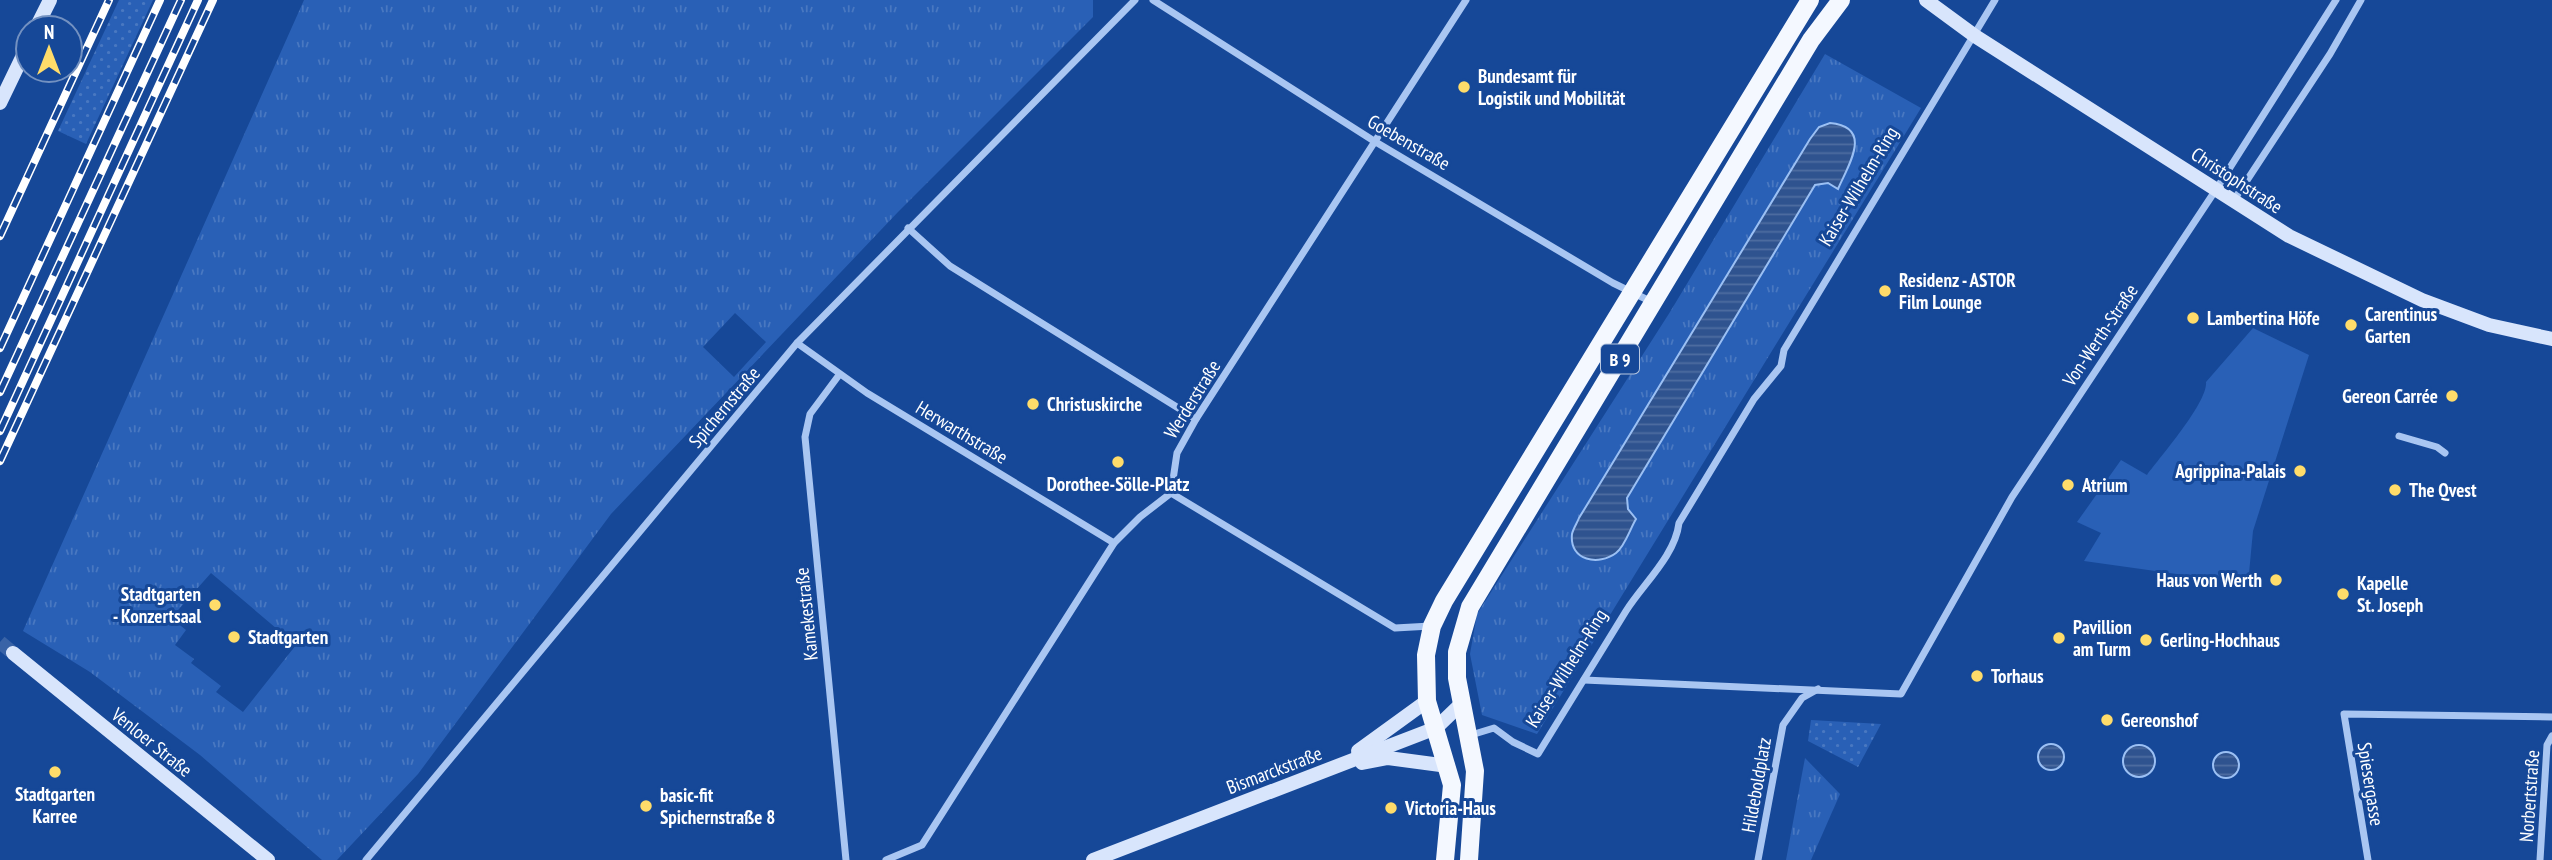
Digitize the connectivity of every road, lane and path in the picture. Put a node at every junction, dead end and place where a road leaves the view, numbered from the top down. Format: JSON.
{"nodes":[{"id":1,"x":1135,"y":0,"type":"edge"},
{"id":2,"x":1153,"y":0,"type":"edge"},
{"id":3,"x":1466,"y":0,"type":"edge"},
{"id":4,"x":1810,"y":0,"type":"edge"},
{"id":5,"x":1841,"y":0,"type":"edge"},
{"id":6,"x":1926,"y":0,"type":"edge"},
{"id":7,"x":1995,"y":0,"type":"edge"},
{"id":8,"x":2336,"y":0,"type":"edge"},
{"id":9,"x":2361,"y":0,"type":"edge"},
{"id":10,"x":1975,"y":36,"type":"junction"},
{"id":11,"x":14,"y":74,"type":"edge"},
{"id":12,"x":0,"y":103,"type":"edge"},
{"id":13,"x":1374,"y":141,"type":"junction"},
{"id":14,"x":2217,"y":188,"type":"junction"},
{"id":15,"x":2234,"y":200,"type":"junction"},
{"id":16,"x":908,"y":228,"type":"junction"},
{"id":17,"x":1633,"y":292,"type":"junction"},
{"id":18,"x":1654,"y":304,"type":"junction"},
{"id":19,"x":2552,"y":338,"type":"edge"},
{"id":20,"x":797,"y":343,"type":"junction"},
{"id":21,"x":839,"y":375,"type":"junction"},
{"id":22,"x":1196,"y":419,"type":"junction"},
{"id":23,"x":2399,"y":436,"type":"dead end"},
{"id":24,"x":2445,"y":453,"type":"dead end"},
{"id":25,"x":1171,"y":493,"type":"junction"},
{"id":26,"x":1115,"y":543,"type":"junction"},
{"id":27,"x":1432,"y":626,"type":"junction"},
{"id":28,"x":13,"y":653,"type":"tunnel mouth"},
{"id":29,"x":1584,"y":680,"type":"junction"},
{"id":30,"x":1818,"y":689,"type":"junction"},
{"id":31,"x":1427,"y":701,"type":"junction"},
{"id":32,"x":1462,"y":703,"type":"junction"},
{"id":33,"x":2552,"y":717,"type":"edge"},
{"id":34,"x":1436,"y":728,"type":"junction"},
{"id":35,"x":1471,"y":735,"type":"junction"},
{"id":36,"x":2552,"y":736,"type":"edge"},
{"id":37,"x":1448,"y":766,"type":"junction"},
{"id":38,"x":1333,"y":768,"type":"junction"},
{"id":39,"x":268,"y":860,"type":"edge"},
{"id":40,"x":366,"y":860,"type":"edge"},
{"id":41,"x":846,"y":860,"type":"edge"},
{"id":42,"x":886,"y":860,"type":"edge"},
{"id":43,"x":1093,"y":860,"type":"edge"},
{"id":44,"x":1445,"y":860,"type":"edge"},
{"id":45,"x":1469,"y":860,"type":"edge"},
{"id":46,"x":1758,"y":860,"type":"edge"},
{"id":47,"x":2368,"y":860,"type":"edge"},
{"id":48,"x":2540,"y":860,"type":"edge"}],
"edges":[{"from":1,"to":16,"type":"street","name":"Spichernstraße"},
{"from":2,"to":13,"type":"street","name":"Goebenstraße"},
{"from":3,"to":13,"type":"street","name":"Werderstraße"},
{"from":4,"to":17,"type":"main road","number":"B 9"},
{"from":5,"to":18,"type":"main road","number":"B 9"},
{"from":6,"to":10,"type":"street","name":"Christophstraße"},
{"from":7,"to":10,"type":"street","name":"Kaiser-Wilhelm-Ring"},
{"from":8,"to":14,"type":"street","name":"Von-Werth-Straße"},
{"from":9,"to":15,"type":"street"},
{"from":10,"to":14,"type":"street","name":"Christophstraße"},
{"from":10,"to":29,"type":"street","name":"Kaiser-Wilhelm-Ring"},
{"from":11,"to":12,"type":"street"},
{"from":13,"to":17,"type":"street","name":"Goebenstraße"},
{"from":13,"to":22,"type":"street","name":"Werderstraße"},
{"from":14,"to":15,"type":"street","name":"Christophstraße"},
{"from":14,"to":30,"type":"street","name":"Von-Werth-Straße"},
{"from":15,"to":19,"type":"street","name":"Christophstraße"},
{"from":16,"to":20,"type":"street","name":"Spichernstraße"},
{"from":16,"to":22,"type":"street"},
{"from":17,"to":18,"type":"street","name":"Goebenstraße"},
{"from":17,"to":27,"type":"main road","number":"B 9"},
{"from":18,"to":32,"type":"main road","number":"B 9"},
{"from":20,"to":21,"type":"street","name":"Herwarthstraße"},
{"from":20,"to":40,"type":"street","name":"Spichernstraße"},
{"from":21,"to":26,"type":"street","name":"Herwarthstraße"},
{"from":21,"to":41,"type":"street","name":"Kamekestraße"},
{"from":22,"to":25,"type":"street","name":"Werderstraße"},
{"from":23,"to":24,"type":"street"},
{"from":25,"to":26,"type":"street"},
{"from":25,"to":27,"type":"street"},
{"from":26,"to":42,"type":"street"},
{"from":27,"to":31,"type":"main road","number":"B 9"},
{"from":28,"to":39,"type":"street","name":"Venloer Straße"},
{"from":29,"to":30,"type":"street"},
{"from":29,"to":35,"type":"street","name":"Kaiser-Wilhelm-Ring"},
{"from":30,"to":46,"type":"street","name":"Hildeboldplatz"},
{"from":31,"to":34,"type":"main road","number":"B 9"},
{"from":31,"to":38,"type":"street"},
{"from":32,"to":34,"type":"street","name":"Bismarckstraße"},
{"from":32,"to":35,"type":"main road","number":"B 9"},
{"from":33,"to":47,"type":"street","name":"Spiesergasse"},
{"from":34,"to":37,"type":"main road","number":"B 9"},
{"from":34,"to":38,"type":"street","name":"Bismarckstraße"},
{"from":35,"to":45,"type":"main road","number":"B 9"},
{"from":36,"to":48,"type":"street","name":"Norbertstraße"},
{"from":37,"to":38,"type":"street"},
{"from":37,"to":44,"type":"main road","number":"B 9"},
{"from":38,"to":43,"type":"street","name":"Bismarckstraße"}]}
